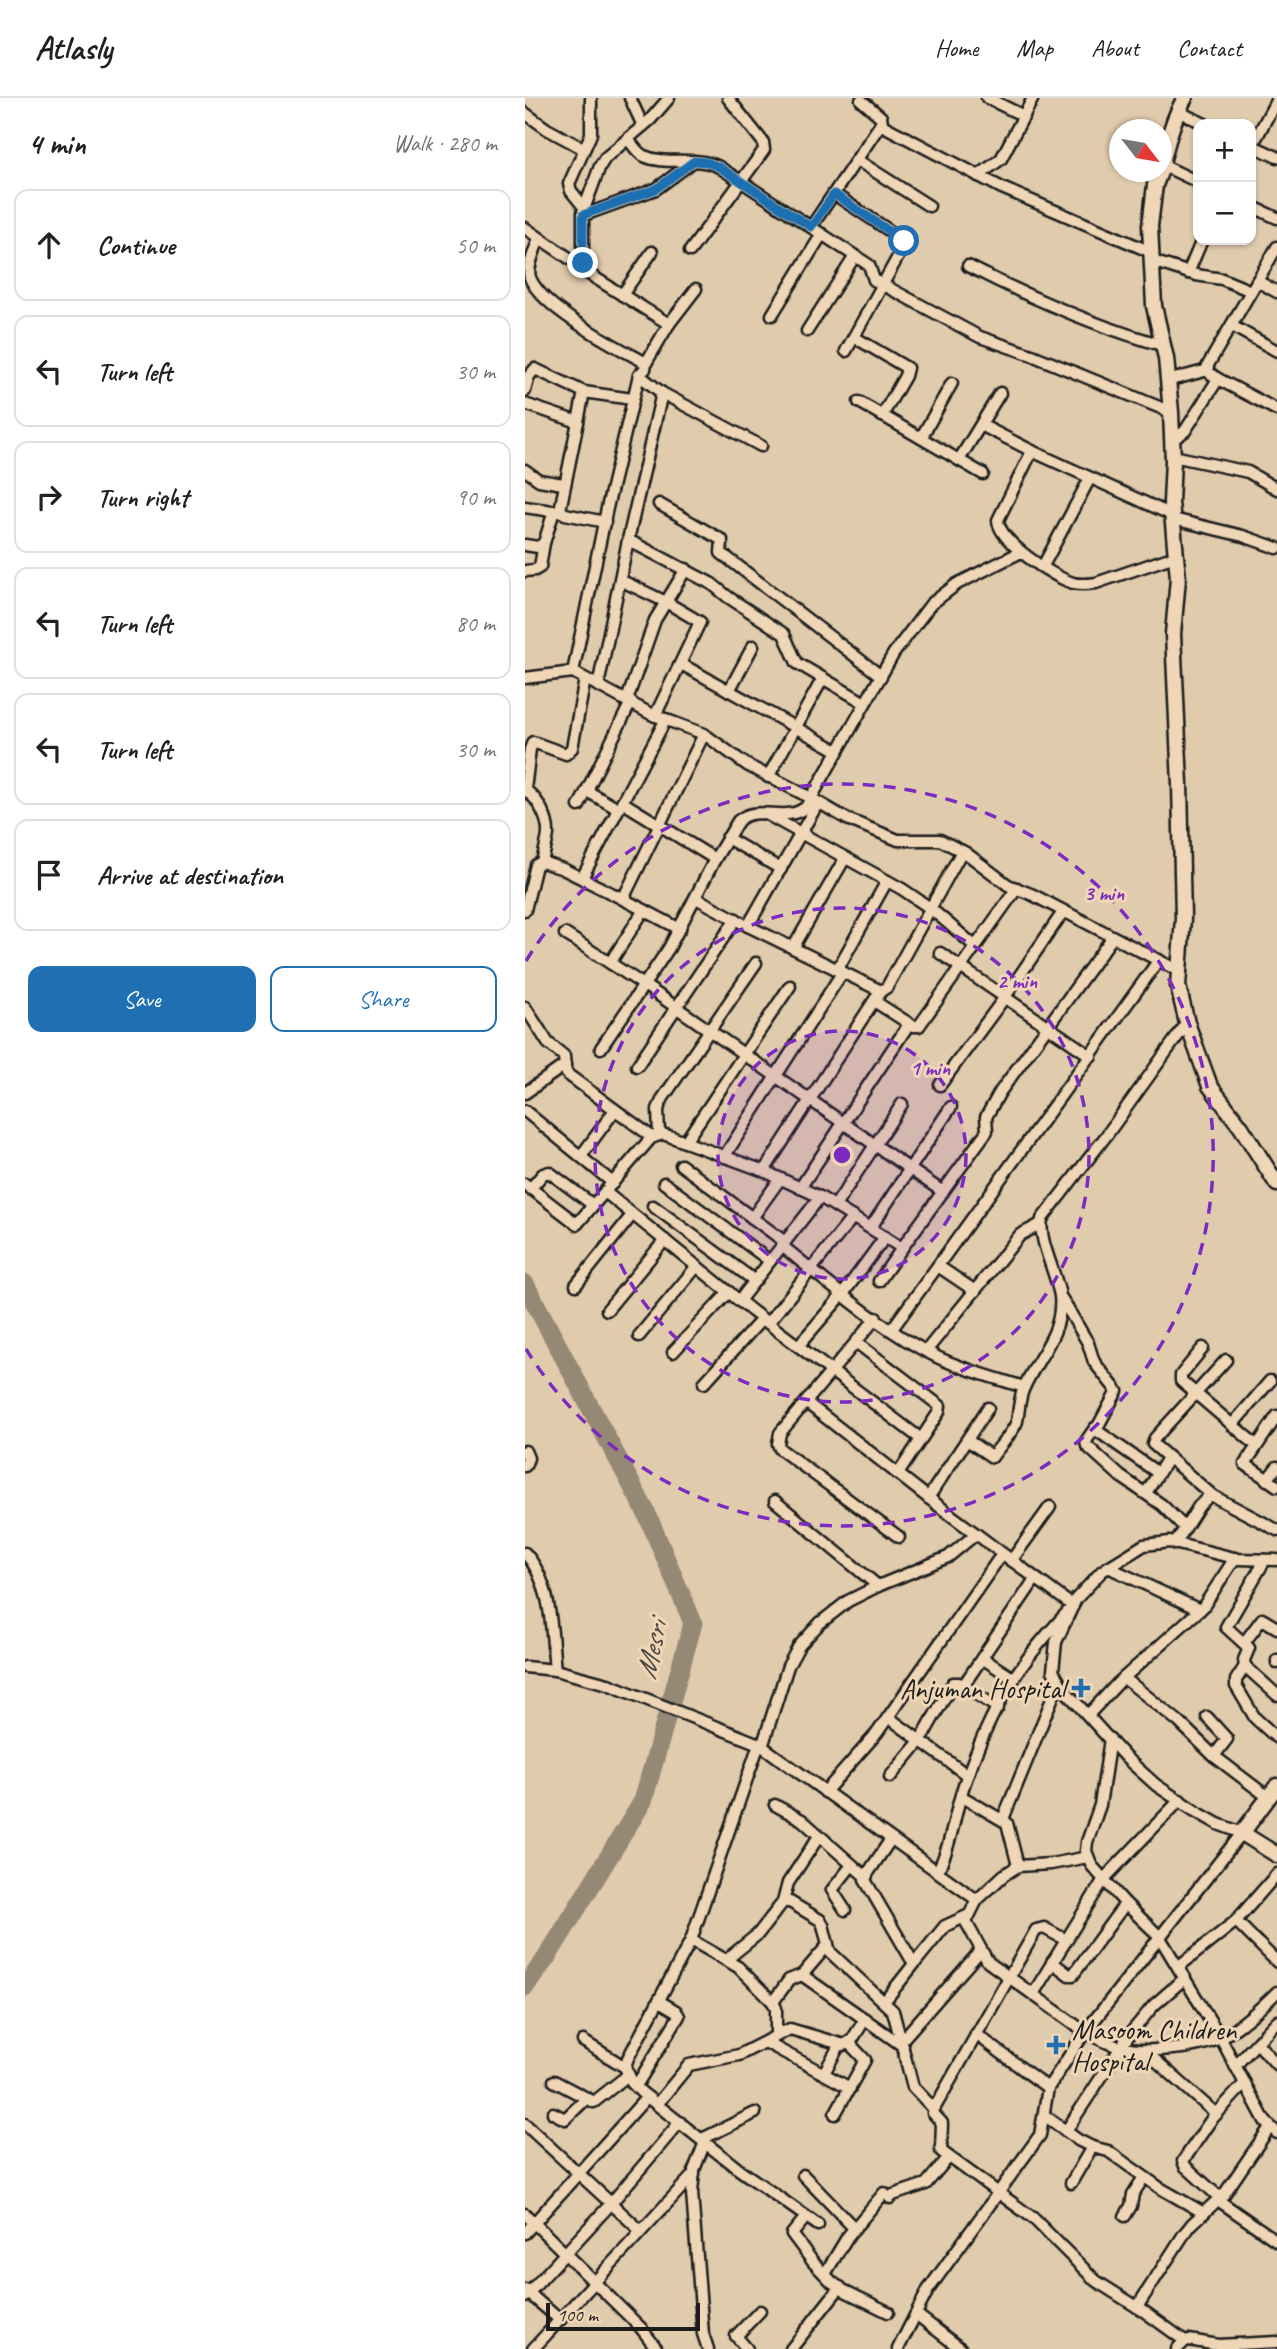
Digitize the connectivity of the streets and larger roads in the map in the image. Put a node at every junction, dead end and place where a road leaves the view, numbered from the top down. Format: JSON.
{"nodes":[{"id":1,"x":591,"y":98,"type":"edge"},
{"id":2,"x":631,"y":98,"type":"edge"},
{"id":3,"x":669,"y":98,"type":"edge"},
{"id":4,"x":728,"y":98,"type":"edge"},
{"id":5,"x":987,"y":98,"type":"edge"},
{"id":6,"x":1033,"y":98,"type":"edge"},
{"id":7,"x":1185,"y":98,"type":"edge"},
{"id":8,"x":1274,"y":99,"type":"edge"},
{"id":9,"x":861,"y":100,"type":"dead end"},
{"id":10,"x":1177,"y":111,"type":"junction"},
{"id":11,"x":525,"y":113,"type":"edge"},
{"id":12,"x":1024,"y":116,"type":"junction"},
{"id":13,"x":1194,"y":119,"type":"edge"},
{"id":14,"x":880,"y":124,"type":"junction"},
{"id":15,"x":643,"y":126,"type":"junction"},
{"id":16,"x":1172,"y":129,"type":"edge"},
{"id":17,"x":1256,"y":137,"type":"edge"},
{"id":18,"x":628,"y":139,"type":"junction"},
{"id":19,"x":1256,"y":147,"type":"edge"},
{"id":20,"x":584,"y":149,"type":"junction"},
{"id":21,"x":1277,"y":157,"type":"edge"},
{"id":22,"x":857,"y":160,"type":"junction"},
{"id":23,"x":694,"y":161,"type":"junction"},
{"id":24,"x":1172,"y":172,"type":"edge"},
{"id":25,"x":978,"y":176,"type":"junction"},
{"id":26,"x":1193,"y":180,"type":"edge"},
{"id":27,"x":741,"y":182,"type":"junction"},
{"id":28,"x":1156,"y":182,"type":"edge"},
{"id":29,"x":834,"y":194,"type":"junction"},
{"id":30,"x":929,"y":206,"type":"dead end"},
{"id":31,"x":1256,"y":208,"type":"edge"},
{"id":32,"x":584,"y":211,"type":"junction"},
{"id":33,"x":1277,"y":218,"type":"edge"},
{"id":34,"x":811,"y":227,"type":"junction"},
{"id":35,"x":525,"y":228,"type":"edge"},
{"id":36,"x":822,"y":234,"type":"junction"},
{"id":37,"x":540,"y":238,"type":"junction"},
{"id":38,"x":1200,"y":245,"type":"edge"},
{"id":39,"x":1277,"y":247,"type":"edge"},
{"id":40,"x":690,"y":251,"type":"dead end"},
{"id":41,"x":652,"y":252,"type":"dead end"},
{"id":42,"x":855,"y":256,"type":"junction"},
{"id":43,"x":1152,"y":257,"type":"junction"},
{"id":44,"x":968,"y":266,"type":"dead end"},
{"id":45,"x":585,"y":269,"type":"junction"},
{"id":46,"x":1188,"y":273,"type":"junction"},
{"id":47,"x":1257,"y":281,"type":"junction"},
{"id":48,"x":883,"y":285,"type":"junction"},
{"id":49,"x":696,"y":289,"type":"dead end"},
{"id":50,"x":1251,"y":291,"type":"junction"},
{"id":51,"x":1277,"y":292,"type":"edge"},
{"id":52,"x":622,"y":295,"type":"junction"},
{"id":53,"x":772,"y":315,"type":"dead end"},
{"id":54,"x":669,"y":324,"type":"junction"},
{"id":55,"x":1232,"y":326,"type":"junction"},
{"id":56,"x":807,"y":331,"type":"dead end"},
{"id":57,"x":854,"y":337,"type":"junction"},
{"id":58,"x":1162,"y":345,"type":"junction"},
{"id":59,"x":846,"y":351,"type":"dead end"},
{"id":60,"x":1277,"y":351,"type":"edge"},
{"id":61,"x":646,"y":363,"type":"junction"},
{"id":62,"x":1208,"y":370,"type":"junction"},
{"id":63,"x":639,"y":375,"type":"junction"},
{"id":64,"x":1219,"y":379,"type":"junction"},
{"id":65,"x":1167,"y":380,"type":"junction"},
{"id":66,"x":951,"y":383,"type":"dead end"},
{"id":67,"x":525,"y":391,"type":"edge"},
{"id":68,"x":584,"y":393,"type":"junction"},
{"id":69,"x":662,"y":393,"type":"junction"},
{"id":70,"x":1000,"y":393,"type":"dead end"},
{"id":71,"x":632,"y":399,"type":"junction"},
{"id":72,"x":859,"y":402,"type":"dead end"},
{"id":73,"x":525,"y":404,"type":"edge"},
{"id":74,"x":1277,"y":410,"type":"edge"},
{"id":75,"x":1171,"y":412,"type":"junction"},
{"id":76,"x":882,"y":415,"type":"junction"},
{"id":77,"x":578,"y":422,"type":"junction"},
{"id":78,"x":981,"y":425,"type":"junction"},
{"id":79,"x":1172,"y":437,"type":"junction"},
{"id":80,"x":921,"y":438,"type":"junction"},
{"id":81,"x":761,"y":446,"type":"dead end"},
{"id":82,"x":1032,"y":451,"type":"junction"},
{"id":83,"x":1173,"y":456,"type":"junction"},
{"id":84,"x":960,"y":460,"type":"junction"},
{"id":85,"x":525,"y":470,"type":"edge"},
{"id":86,"x":983,"y":474,"type":"dead end"},
{"id":87,"x":1090,"y":478,"type":"junction"},
{"id":88,"x":563,"y":485,"type":"junction"},
{"id":89,"x":1277,"y":489,"type":"edge"},
{"id":90,"x":659,"y":504,"type":"dead end"},
{"id":91,"x":525,"y":507,"type":"edge"},
{"id":92,"x":558,"y":512,"type":"junction"},
{"id":93,"x":1173,"y":517,"type":"junction"},
{"id":94,"x":605,"y":522,"type":"junction"},
{"id":95,"x":628,"y":540,"type":"junction"},
{"id":96,"x":544,"y":543,"type":"junction"},
{"id":97,"x":525,"y":545,"type":"edge"},
{"id":98,"x":1277,"y":548,"type":"edge"},
{"id":99,"x":1021,"y":552,"type":"junction"},
{"id":100,"x":1175,"y":556,"type":"junction"},
{"id":101,"x":1043,"y":566,"type":"junction"},
{"id":102,"x":685,"y":569,"type":"junction"},
{"id":103,"x":525,"y":571,"type":"edge"},
{"id":104,"x":620,"y":580,"type":"junction"},
{"id":105,"x":666,"y":602,"type":"junction"},
{"id":106,"x":753,"y":646,"type":"dead end"},
{"id":107,"x":681,"y":664,"type":"junction"},
{"id":108,"x":573,"y":672,"type":"junction"},
{"id":109,"x":881,"y":676,"type":"junction"},
{"id":110,"x":525,"y":678,"type":"edge"},
{"id":111,"x":823,"y":678,"type":"junction"},
{"id":112,"x":585,"y":679,"type":"junction"},
{"id":113,"x":598,"y":685,"type":"junction"},
{"id":114,"x":729,"y":691,"type":"junction"},
{"id":115,"x":629,"y":701,"type":"junction"},
{"id":116,"x":865,"y":703,"type":"junction"},
{"id":117,"x":660,"y":717,"type":"junction"},
{"id":118,"x":795,"y":727,"type":"junction"},
{"id":119,"x":704,"y":734,"type":"junction"},
{"id":120,"x":838,"y":751,"type":"junction"},
{"id":121,"x":768,"y":777,"type":"junction"},
{"id":122,"x":525,"y":790,"type":"edge"},
{"id":123,"x":587,"y":791,"type":"junction"},
{"id":124,"x":814,"y":800,"type":"junction"},
{"id":125,"x":620,"y":805,"type":"junction"},
{"id":126,"x":579,"y":806,"type":"dead end"},
{"id":127,"x":765,"y":814,"type":"junction"},
{"id":128,"x":659,"y":824,"type":"junction"},
{"id":129,"x":801,"y":833,"type":"junction"},
{"id":130,"x":727,"y":838,"type":"junction"},
{"id":131,"x":962,"y":851,"type":"junction"},
{"id":132,"x":845,"y":858,"type":"junction"},
{"id":133,"x":715,"y":859,"type":"junction"},
{"id":134,"x":542,"y":862,"type":"junction"},
{"id":135,"x":781,"y":869,"type":"junction"},
{"id":136,"x":582,"y":878,"type":"junction"},
{"id":137,"x":887,"y":881,"type":"junction"},
{"id":138,"x":1017,"y":888,"type":"junction"},
{"id":139,"x":696,"y":898,"type":"junction"},
{"id":140,"x":623,"y":899,"type":"junction"},
{"id":141,"x":526,"y":902,"type":"edge"},
{"id":142,"x":930,"y":908,"type":"junction"},
{"id":143,"x":644,"y":910,"type":"junction"},
{"id":144,"x":1063,"y":912,"type":"junction"},
{"id":145,"x":736,"y":919,"type":"junction"},
{"id":146,"x":748,"y":926,"type":"junction"},
{"id":147,"x":680,"y":929,"type":"junction"},
{"id":148,"x":565,"y":934,"type":"dead end"},
{"id":149,"x":1112,"y":938,"type":"junction"},
{"id":150,"x":976,"y":947,"type":"junction"},
{"id":151,"x":793,"y":948,"type":"junction"},
{"id":152,"x":940,"y":953,"type":"dead end"},
{"id":153,"x":1159,"y":960,"type":"junction"},
{"id":154,"x":610,"y":963,"type":"junction"},
{"id":155,"x":756,"y":963,"type":"dead end"},
{"id":156,"x":962,"y":968,"type":"junction"},
{"id":157,"x":1179,"y":971,"type":"junction"},
{"id":158,"x":839,"y":972,"type":"junction"},
{"id":159,"x":644,"y":985,"type":"junction"},
{"id":160,"x":790,"y":986,"type":"dead end"},
{"id":161,"x":879,"y":993,"type":"junction"},
{"id":162,"x":1005,"y":997,"type":"junction"},
{"id":163,"x":525,"y":1007,"type":"edge"},
{"id":164,"x":676,"y":1008,"type":"junction"},
{"id":165,"x":1187,"y":1023,"type":"junction"},
{"id":166,"x":909,"y":1024,"type":"junction"},
{"id":167,"x":1046,"y":1026,"type":"junction"},
{"id":168,"x":710,"y":1031,"type":"junction"},
{"id":169,"x":601,"y":1048,"type":"dead end"},
{"id":170,"x":744,"y":1055,"type":"junction"},
{"id":171,"x":1091,"y":1056,"type":"junction"},
{"id":172,"x":565,"y":1065,"type":"junction"},
{"id":173,"x":637,"y":1066,"type":"dead end"},
{"id":174,"x":775,"y":1076,"type":"junction"},
{"id":175,"x":940,"y":1085,"type":"dead end"},
{"id":176,"x":525,"y":1093,"type":"edge"},
{"id":177,"x":810,"y":1100,"type":"junction"},
{"id":178,"x":902,"y":1104,"type":"dead end"},
{"id":179,"x":951,"y":1107,"type":"dead end"},
{"id":180,"x":615,"y":1110,"type":"junction"},
{"id":181,"x":525,"y":1111,"type":"edge"},
{"id":182,"x":845,"y":1124,"type":"junction"},
{"id":183,"x":656,"y":1136,"type":"junction"},
{"id":184,"x":685,"y":1142,"type":"junction"},
{"id":185,"x":875,"y":1145,"type":"junction"},
{"id":186,"x":581,"y":1156,"type":"junction"},
{"id":187,"x":724,"y":1157,"type":"junction"},
{"id":188,"x":681,"y":1165,"type":"dead end"},
{"id":189,"x":910,"y":1169,"type":"junction"},
{"id":190,"x":764,"y":1171,"type":"junction"},
{"id":191,"x":780,"y":1179,"type":"junction"},
{"id":192,"x":613,"y":1182,"type":"junction"},
{"id":193,"x":664,"y":1184,"type":"dead end"},
{"id":194,"x":1277,"y":1184,"type":"edge"},
{"id":195,"x":528,"y":1187,"type":"edge"},
{"id":196,"x":800,"y":1188,"type":"junction"},
{"id":197,"x":604,"y":1192,"type":"junction"},
{"id":198,"x":943,"y":1192,"type":"junction"},
{"id":199,"x":820,"y":1197,"type":"junction"},
{"id":200,"x":593,"y":1205,"type":"junction"},
{"id":201,"x":653,"y":1206,"type":"dead end"},
{"id":202,"x":835,"y":1206,"type":"junction"},
{"id":203,"x":632,"y":1215,"type":"junction"},
{"id":204,"x":853,"y":1217,"type":"junction"},
{"id":205,"x":752,"y":1218,"type":"junction"},
{"id":206,"x":1041,"y":1224,"type":"junction"},
{"id":207,"x":871,"y":1227,"type":"junction"},
{"id":208,"x":885,"y":1237,"type":"junction"},
{"id":209,"x":664,"y":1240,"type":"junction"},
{"id":210,"x":783,"y":1244,"type":"junction"},
{"id":211,"x":902,"y":1248,"type":"junction"},
{"id":212,"x":770,"y":1261,"type":"junction"},
{"id":213,"x":697,"y":1266,"type":"junction"},
{"id":214,"x":938,"y":1266,"type":"junction"},
{"id":215,"x":811,"y":1269,"type":"junction"},
{"id":216,"x":755,"y":1281,"type":"junction"},
{"id":217,"x":879,"y":1281,"type":"dead end"},
{"id":218,"x":576,"y":1285,"type":"dead end"},
{"id":219,"x":975,"y":1291,"type":"junction"},
{"id":220,"x":729,"y":1292,"type":"junction"},
{"id":221,"x":843,"y":1294,"type":"junction"},
{"id":222,"x":1059,"y":1296,"type":"junction"},
{"id":223,"x":739,"y":1301,"type":"junction"},
{"id":224,"x":607,"y":1310,"type":"dead end"},
{"id":225,"x":876,"y":1318,"type":"junction"},
{"id":226,"x":765,"y":1321,"type":"junction"},
{"id":227,"x":892,"y":1329,"type":"junction"},
{"id":228,"x":639,"y":1336,"type":"dead end"},
{"id":229,"x":857,"y":1343,"type":"junction"},
{"id":230,"x":798,"y":1346,"type":"junction"},
{"id":231,"x":1203,"y":1348,"type":"dead end"},
{"id":232,"x":926,"y":1351,"type":"junction"},
{"id":233,"x":673,"y":1352,"type":"dead end"},
{"id":234,"x":1226,"y":1360,"type":"dead end"},
{"id":235,"x":833,"y":1373,"type":"junction"},
{"id":236,"x":1270,"y":1381,"type":"dead end"},
{"id":237,"x":704,"y":1382,"type":"dead end"},
{"id":238,"x":1024,"y":1387,"type":"junction"},
{"id":239,"x":1195,"y":1394,"type":"junction"},
{"id":240,"x":807,"y":1403,"type":"junction"},
{"id":241,"x":988,"y":1408,"type":"dead end"},
{"id":242,"x":1277,"y":1416,"type":"edge"},
{"id":243,"x":1232,"y":1425,"type":"junction"},
{"id":244,"x":1095,"y":1428,"type":"junction"},
{"id":245,"x":921,"y":1439,"type":"junction"},
{"id":246,"x":967,"y":1440,"type":"junction"},
{"id":247,"x":1256,"y":1445,"type":"junction"},
{"id":248,"x":525,"y":1451,"type":"edge"},
{"id":249,"x":1168,"y":1458,"type":"junction"},
{"id":250,"x":525,"y":1466,"type":"edge"},
{"id":251,"x":1277,"y":1467,"type":"edge"},
{"id":252,"x":1158,"y":1473,"type":"junction"},
{"id":253,"x":898,"y":1474,"type":"junction"},
{"id":254,"x":1267,"y":1480,"type":"junction"},
{"id":255,"x":1277,"y":1486,"type":"edge"},
{"id":256,"x":1146,"y":1493,"type":"junction"},
{"id":257,"x":1213,"y":1496,"type":"junction"},
{"id":258,"x":928,"y":1498,"type":"junction"},
{"id":259,"x":775,"y":1501,"type":"dead end"},
{"id":260,"x":1050,"y":1507,"type":"dead end"},
{"id":261,"x":1185,"y":1528,"type":"junction"},
{"id":262,"x":1277,"y":1530,"type":"edge"},
{"id":263,"x":974,"y":1533,"type":"junction"},
{"id":264,"x":899,"y":1537,"type":"dead end"},
{"id":265,"x":1175,"y":1544,"type":"junction"},
{"id":266,"x":525,"y":1553,"type":"edge"},
{"id":267,"x":1002,"y":1554,"type":"junction"},
{"id":268,"x":1235,"y":1558,"type":"junction"},
{"id":269,"x":1265,"y":1560,"type":"junction"},
{"id":270,"x":1277,"y":1560,"type":"edge"},
{"id":271,"x":1011,"y":1561,"type":"junction"},
{"id":272,"x":1108,"y":1567,"type":"junction"},
{"id":273,"x":1035,"y":1579,"type":"junction"},
{"id":274,"x":878,"y":1586,"type":"junction"},
{"id":275,"x":1073,"y":1606,"type":"junction"},
{"id":276,"x":1200,"y":1610,"type":"junction"},
{"id":277,"x":1277,"y":1628,"type":"edge"},
{"id":278,"x":1244,"y":1643,"type":"junction"},
{"id":279,"x":982,"y":1658,"type":"junction"},
{"id":280,"x":1245,"y":1666,"type":"junction"},
{"id":281,"x":525,"y":1667,"type":"edge"},
{"id":282,"x":555,"y":1670,"type":"junction"},
{"id":283,"x":1124,"y":1678,"type":"junction"},
{"id":284,"x":1014,"y":1679,"type":"junction"},
{"id":285,"x":1059,"y":1682,"type":"junction"},
{"id":286,"x":963,"y":1686,"type":"junction"},
{"id":287,"x":1277,"y":1695,"type":"edge"},
{"id":288,"x":998,"y":1708,"type":"junction"},
{"id":289,"x":1088,"y":1715,"type":"junction"},
{"id":290,"x":888,"y":1717,"type":"junction"},
{"id":291,"x":1207,"y":1717,"type":"dead end"},
{"id":292,"x":1277,"y":1738,"type":"edge"},
{"id":293,"x":1111,"y":1739,"type":"junction"},
{"id":294,"x":920,"y":1741,"type":"junction"},
{"id":295,"x":760,"y":1746,"type":"junction"},
{"id":296,"x":1214,"y":1756,"type":"junction"},
{"id":297,"x":967,"y":1775,"type":"junction"},
{"id":298,"x":890,"y":1777,"type":"dead end"},
{"id":299,"x":825,"y":1792,"type":"junction"},
{"id":300,"x":1273,"y":1792,"type":"edge"},
{"id":301,"x":961,"y":1796,"type":"junction"},
{"id":302,"x":1180,"y":1801,"type":"junction"},
{"id":303,"x":775,"y":1805,"type":"dead end"},
{"id":304,"x":1003,"y":1819,"type":"junction"},
{"id":305,"x":1242,"y":1833,"type":"junction"},
{"id":306,"x":819,"y":1836,"type":"junction"},
{"id":307,"x":891,"y":1839,"type":"junction"},
{"id":308,"x":1277,"y":1855,"type":"edge"},
{"id":309,"x":1088,"y":1857,"type":"junction"},
{"id":310,"x":852,"y":1865,"type":"junction"},
{"id":311,"x":1018,"y":1866,"type":"junction"},
{"id":312,"x":937,"y":1872,"type":"junction"},
{"id":313,"x":1277,"y":1874,"type":"edge"},
{"id":314,"x":866,"y":1877,"type":"junction"},
{"id":315,"x":1104,"y":1880,"type":"junction"},
{"id":316,"x":977,"y":1900,"type":"junction"},
{"id":317,"x":783,"y":1902,"type":"junction"},
{"id":318,"x":1125,"y":1904,"type":"junction"},
{"id":319,"x":845,"y":1910,"type":"dead end"},
{"id":320,"x":969,"y":1915,"type":"junction"},
{"id":321,"x":1236,"y":1922,"type":"junction"},
{"id":322,"x":1159,"y":1936,"type":"junction"},
{"id":323,"x":691,"y":1940,"type":"junction"},
{"id":324,"x":1066,"y":1940,"type":"junction"},
{"id":325,"x":827,"y":1946,"type":"junction"},
{"id":326,"x":981,"y":1950,"type":"junction"},
{"id":327,"x":726,"y":1960,"type":"junction"},
{"id":328,"x":1052,"y":1962,"type":"junction"},
{"id":329,"x":1277,"y":1962,"type":"edge"},
{"id":330,"x":914,"y":1964,"type":"junction"},
{"id":331,"x":1178,"y":1967,"type":"junction"},
{"id":332,"x":802,"y":1975,"type":"junction"},
{"id":333,"x":1010,"y":1978,"type":"junction"},
{"id":334,"x":1185,"y":1978,"type":"junction"},
{"id":335,"x":1277,"y":1992,"type":"edge"},
{"id":336,"x":1033,"y":1994,"type":"junction"},
{"id":337,"x":659,"y":2001,"type":"junction"},
{"id":338,"x":773,"y":2002,"type":"junction"},
{"id":339,"x":884,"y":2002,"type":"junction"},
{"id":340,"x":866,"y":2019,"type":"junction"},
{"id":341,"x":1277,"y":2021,"type":"edge"},
{"id":342,"x":1084,"y":2032,"type":"junction"},
{"id":343,"x":976,"y":2034,"type":"junction"},
{"id":344,"x":776,"y":2036,"type":"junction"},
{"id":345,"x":1220,"y":2038,"type":"junction"},
{"id":346,"x":583,"y":2041,"type":"dead end"},
{"id":347,"x":765,"y":2042,"type":"junction"},
{"id":348,"x":1257,"y":2042,"type":"junction"},
{"id":349,"x":903,"y":2043,"type":"junction"},
{"id":350,"x":844,"y":2044,"type":"junction"},
{"id":351,"x":1120,"y":2047,"type":"junction"},
{"id":352,"x":1144,"y":2050,"type":"junction"},
{"id":353,"x":1277,"y":2065,"type":"edge"},
{"id":354,"x":1235,"y":2066,"type":"junction"},
{"id":355,"x":627,"y":2071,"type":"junction"},
{"id":356,"x":824,"y":2073,"type":"junction"},
{"id":357,"x":554,"y":2081,"type":"dead end"},
{"id":358,"x":1245,"y":2083,"type":"junction"},
{"id":359,"x":636,"y":2086,"type":"junction"},
{"id":360,"x":850,"y":2088,"type":"junction"},
{"id":361,"x":1048,"y":2088,"type":"junction"},
{"id":362,"x":647,"y":2097,"type":"junction"},
{"id":363,"x":586,"y":2099,"type":"junction"},
{"id":364,"x":657,"y":2104,"type":"junction"},
{"id":365,"x":934,"y":2109,"type":"junction"},
{"id":366,"x":553,"y":2113,"type":"dead end"},
{"id":367,"x":755,"y":2113,"type":"dead end"},
{"id":368,"x":835,"y":2113,"type":"dead end"},
{"id":369,"x":1216,"y":2114,"type":"junction"},
{"id":370,"x":1044,"y":2115,"type":"junction"},
{"id":371,"x":680,"y":2122,"type":"junction"},
{"id":372,"x":525,"y":2124,"type":"edge"},
{"id":373,"x":1273,"y":2130,"type":"edge"},
{"id":374,"x":1066,"y":2131,"type":"junction"},
{"id":375,"x":704,"y":2141,"type":"junction"},
{"id":376,"x":1092,"y":2147,"type":"junction"},
{"id":377,"x":948,"y":2158,"type":"junction"},
{"id":378,"x":579,"y":2173,"type":"junction"},
{"id":379,"x":694,"y":2174,"type":"junction"},
{"id":380,"x":803,"y":2175,"type":"dead end"},
{"id":381,"x":1144,"y":2177,"type":"junction"},
{"id":382,"x":1071,"y":2183,"type":"dead end"},
{"id":383,"x":999,"y":2192,"type":"junction"},
{"id":384,"x":1219,"y":2199,"type":"junction"},
{"id":385,"x":611,"y":2203,"type":"junction"},
{"id":386,"x":1204,"y":2213,"type":"junction"},
{"id":387,"x":525,"y":2214,"type":"edge"},
{"id":388,"x":1125,"y":2216,"type":"dead end"},
{"id":389,"x":807,"y":2217,"type":"junction"},
{"id":390,"x":534,"y":2223,"type":"junction"},
{"id":391,"x":818,"y":2225,"type":"dead end"},
{"id":392,"x":854,"y":2228,"type":"junction"},
{"id":393,"x":641,"y":2231,"type":"junction"},
{"id":394,"x":525,"y":2233,"type":"edge"},
{"id":395,"x":1277,"y":2241,"type":"edge"},
{"id":396,"x":566,"y":2254,"type":"junction"},
{"id":397,"x":825,"y":2274,"type":"junction"},
{"id":398,"x":596,"y":2283,"type":"junction"},
{"id":399,"x":840,"y":2287,"type":"junction"},
{"id":400,"x":526,"y":2293,"type":"edge"},
{"id":401,"x":1137,"y":2307,"type":"junction"},
{"id":402,"x":760,"y":2311,"type":"dead end"},
{"id":403,"x":888,"y":2312,"type":"dead end"},
{"id":404,"x":916,"y":2314,"type":"junction"},
{"id":405,"x":560,"y":2320,"type":"junction"},
{"id":406,"x":1277,"y":2342,"type":"edge"},
{"id":407,"x":1181,"y":2345,"type":"edge"},
{"id":408,"x":533,"y":2349,"type":"edge"},
{"id":409,"x":657,"y":2349,"type":"edge"},
{"id":410,"x":708,"y":2349,"type":"edge"},
{"id":411,"x":747,"y":2349,"type":"edge"},
{"id":412,"x":790,"y":2349,"type":"edge"},
{"id":413,"x":898,"y":2349,"type":"edge"},
{"id":414,"x":961,"y":2349,"type":"edge"}],
"edges":[{"from":1,"to":20,"type":"street"},
{"from":2,"to":15,"type":"street"},
{"from":3,"to":15,"type":"street"},
{"from":4,"to":27,"type":"street"},
{"from":5,"to":12,"type":"street"},
{"from":6,"to":12,"type":"street"},
{"from":7,"to":10,"type":"street"},
{"from":8,"to":17,"type":"street"},
{"from":9,"to":14,"type":"street"},
{"from":10,"to":13,"type":"street"},
{"from":10,"to":16,"type":"street"},
{"from":11,"to":20,"type":"street"},
{"from":12,"to":25,"type":"street"},
{"from":14,"to":22,"type":"street"},
{"from":14,"to":25,"type":"street"},
{"from":15,"to":18,"type":"street"},
{"from":18,"to":23,"type":"street"},
{"from":18,"to":32,"type":"street"},
{"from":19,"to":21,"type":"street"},
{"from":20,"to":32,"type":"street"},
{"from":22,"to":29,"type":"street"},
{"from":22,"to":30,"type":"street"},
{"from":23,"to":27,"type":"street"},
{"from":23,"to":32,"type":"street"},
{"from":24,"to":26,"type":"street"},
{"from":25,"to":43,"type":"street"},
{"from":27,"to":34,"type":"street"},
{"from":27,"to":40,"type":"street"},
{"from":28,"to":43,"type":"street"},
{"from":29,"to":34,"type":"street"},
{"from":29,"to":48,"type":"street"},
{"from":31,"to":33,"type":"street"},
{"from":32,"to":45,"type":"street"},
{"from":34,"to":36,"type":"street"},
{"from":35,"to":37,"type":"street"},
{"from":36,"to":42,"type":"street"},
{"from":36,"to":53,"type":"street"},
{"from":37,"to":45,"type":"street"},
{"from":37,"to":61,"type":"street"},
{"from":38,"to":46,"type":"street"},
{"from":39,"to":47,"type":"street"},
{"from":41,"to":52,"type":"street"},
{"from":42,"to":48,"type":"street"},
{"from":42,"to":56,"type":"street"},
{"from":43,"to":46,"type":"street"},
{"from":43,"to":58,"type":"street"},
{"from":44,"to":58,"type":"street"},
{"from":45,"to":52,"type":"street"},
{"from":46,"to":50,"type":"street"},
{"from":47,"to":50,"type":"street"},
{"from":47,"to":51,"type":"street"},
{"from":48,"to":57,"type":"street"},
{"from":48,"to":75,"type":"street"},
{"from":49,"to":54,"type":"street"},
{"from":50,"to":55,"type":"street"},
{"from":52,"to":54,"type":"street"},
{"from":54,"to":61,"type":"street"},
{"from":55,"to":60,"type":"street"},
{"from":55,"to":62,"type":"street"},
{"from":57,"to":59,"type":"street"},
{"from":57,"to":76,"type":"street"},
{"from":58,"to":65,"type":"street"},
{"from":61,"to":63,"type":"street"},
{"from":62,"to":64,"type":"street"},
{"from":62,"to":65,"type":"street"},
{"from":63,"to":69,"type":"street"},
{"from":63,"to":71,"type":"street"},
{"from":64,"to":74,"type":"street"},
{"from":64,"to":79,"type":"street"},
{"from":65,"to":75,"type":"street"},
{"from":66,"to":80,"type":"street"},
{"from":67,"to":68,"type":"street"},
{"from":68,"to":71,"type":"street"},
{"from":68,"to":77,"type":"street"},
{"from":69,"to":81,"type":"street"},
{"from":69,"to":95,"type":"street"},
{"from":70,"to":78,"type":"street"},
{"from":71,"to":94,"type":"street"},
{"from":72,"to":76,"type":"street"},
{"from":73,"to":77,"type":"street"},
{"from":75,"to":79,"type":"street"},
{"from":76,"to":80,"type":"street"},
{"from":77,"to":88,"type":"street"},
{"from":78,"to":82,"type":"street"},
{"from":78,"to":84,"type":"street"},
{"from":79,"to":83,"type":"street"},
{"from":80,"to":84,"type":"street"},
{"from":82,"to":87,"type":"street"},
{"from":82,"to":99,"type":"street"},
{"from":83,"to":89,"type":"street"},
{"from":83,"to":93,"type":"street"},
{"from":84,"to":86,"type":"street"},
{"from":85,"to":88,"type":"street"},
{"from":87,"to":93,"type":"street"},
{"from":87,"to":101,"type":"street"},
{"from":88,"to":92,"type":"street"},
{"from":90,"to":109,"type":"street"},
{"from":91,"to":92,"type":"street"},
{"from":92,"to":94,"type":"street"},
{"from":92,"to":96,"type":"street"},
{"from":93,"to":98,"type":"street"},
{"from":93,"to":100,"type":"street"},
{"from":94,"to":108,"type":"street"},
{"from":95,"to":102,"type":"street"},
{"from":95,"to":104,"type":"street"},
{"from":96,"to":97,"type":"street"},
{"from":96,"to":103,"type":"street"},
{"from":99,"to":101,"type":"street"},
{"from":99,"to":109,"type":"street"},
{"from":100,"to":101,"type":"street"},
{"from":100,"to":157,"type":"street"},
{"from":102,"to":105,"type":"street"},
{"from":102,"to":111,"type":"street"},
{"from":104,"to":105,"type":"street"},
{"from":104,"to":113,"type":"street"},
{"from":105,"to":107,"type":"street"},
{"from":105,"to":115,"type":"street"},
{"from":106,"to":114,"type":"street"},
{"from":107,"to":114,"type":"street"},
{"from":107,"to":117,"type":"street"},
{"from":108,"to":110,"type":"street"},
{"from":108,"to":112,"type":"street"},
{"from":109,"to":116,"type":"street"},
{"from":111,"to":116,"type":"street"},
{"from":111,"to":118,"type":"street"},
{"from":112,"to":113,"type":"street"},
{"from":112,"to":122,"type":"street"},
{"from":113,"to":115,"type":"street"},
{"from":114,"to":118,"type":"street"},
{"from":115,"to":117,"type":"street"},
{"from":115,"to":123,"type":"street"},
{"from":116,"to":120,"type":"street"},
{"from":117,"to":119,"type":"street"},
{"from":117,"to":125,"type":"street"},
{"from":118,"to":120,"type":"street"},
{"from":118,"to":121,"type":"street"},
{"from":119,"to":121,"type":"street"},
{"from":119,"to":128,"type":"street"},
{"from":120,"to":124,"type":"street"},
{"from":121,"to":124,"type":"street"},
{"from":122,"to":134,"type":"street"},
{"from":123,"to":125,"type":"street"},
{"from":123,"to":126,"type":"street"},
{"from":124,"to":127,"type":"street"},
{"from":124,"to":129,"type":"street"},
{"from":124,"to":131,"type":"street"},
{"from":125,"to":128,"type":"street"},
{"from":125,"to":136,"type":"street"},
{"from":127,"to":129,"type":"street"},
{"from":127,"to":130,"type":"street"},
{"from":128,"to":133,"type":"street"},
{"from":128,"to":140,"type":"street"},
{"from":129,"to":132,"type":"street"},
{"from":129,"to":135,"type":"street"},
{"from":130,"to":133,"type":"street"},
{"from":130,"to":135,"type":"street"},
{"from":131,"to":138,"type":"street"},
{"from":131,"to":142,"type":"street"},
{"from":132,"to":137,"type":"street"},
{"from":132,"to":151,"type":"street"},
{"from":133,"to":139,"type":"street"},
{"from":134,"to":136,"type":"street"},
{"from":134,"to":141,"type":"street"},
{"from":135,"to":146,"type":"street"},
{"from":136,"to":140,"type":"street"},
{"from":137,"to":142,"type":"street"},
{"from":137,"to":158,"type":"street"},
{"from":138,"to":144,"type":"street"},
{"from":138,"to":150,"type":"street"},
{"from":139,"to":145,"type":"street"},
{"from":139,"to":147,"type":"street"},
{"from":140,"to":143,"type":"street"},
{"from":142,"to":150,"type":"street"},
{"from":142,"to":161,"type":"street"},
{"from":143,"to":147,"type":"street"},
{"from":143,"to":154,"type":"street"},
{"from":144,"to":149,"type":"street"},
{"from":144,"to":162,"type":"street"},
{"from":145,"to":146,"type":"street"},
{"from":145,"to":164,"type":"street"},
{"from":146,"to":151,"type":"street"},
{"from":147,"to":159,"type":"street"},
{"from":148,"to":154,"type":"street"},
{"from":149,"to":153,"type":"street"},
{"from":149,"to":167,"type":"street"},
{"from":150,"to":156,"type":"street"},
{"from":151,"to":158,"type":"street"},
{"from":152,"to":156,"type":"street"},
{"from":153,"to":157,"type":"street"},
{"from":153,"to":171,"type":"street"},
{"from":154,"to":159,"type":"street"},
{"from":155,"to":168,"type":"street"},
{"from":156,"to":162,"type":"street"},
{"from":156,"to":166,"type":"street"},
{"from":157,"to":165,"type":"street"},
{"from":158,"to":161,"type":"street"},
{"from":158,"to":174,"type":"street"},
{"from":159,"to":164,"type":"street"},
{"from":159,"to":169,"type":"street"},
{"from":160,"to":170,"type":"street"},
{"from":161,"to":166,"type":"street"},
{"from":161,"to":177,"type":"street"},
{"from":162,"to":167,"type":"street"},
{"from":162,"to":175,"type":"street"},
{"from":163,"to":172,"type":"street"},
{"from":164,"to":168,"type":"street"},
{"from":164,"to":173,"type":"street"},
{"from":165,"to":194,"type":"street"},
{"from":165,"to":206,"type":"street"},
{"from":166,"to":182,"type":"street"},
{"from":167,"to":171,"type":"street"},
{"from":167,"to":198,"type":"street"},
{"from":168,"to":170,"type":"street"},
{"from":168,"to":183,"type":"street"},
{"from":170,"to":174,"type":"street"},
{"from":170,"to":184,"type":"street"},
{"from":171,"to":214,"type":"street"},
{"from":172,"to":176,"type":"street"},
{"from":172,"to":180,"type":"street"},
{"from":174,"to":177,"type":"street"},
{"from":174,"to":187,"type":"street"},
{"from":177,"to":182,"type":"street"},
{"from":177,"to":190,"type":"street"},
{"from":178,"to":185,"type":"street"},
{"from":179,"to":189,"type":"street"},
{"from":180,"to":183,"type":"street"},
{"from":180,"to":186,"type":"street"},
{"from":181,"to":186,"type":"street"},
{"from":182,"to":185,"type":"street"},
{"from":182,"to":196,"type":"street"},
{"from":183,"to":184,"type":"street"},
{"from":183,"to":192,"type":"street"},
{"from":184,"to":187,"type":"street"},
{"from":185,"to":189,"type":"street"},
{"from":185,"to":202,"type":"street"},
{"from":186,"to":192,"type":"street"},
{"from":187,"to":190,"type":"street"},
{"from":188,"to":205,"type":"street"},
{"from":189,"to":198,"type":"street"},
{"from":189,"to":207,"type":"street"},
{"from":190,"to":191,"type":"street"},
{"from":191,"to":196,"type":"street"},
{"from":191,"to":205,"type":"street"},
{"from":192,"to":197,"type":"street"},
{"from":193,"to":212,"type":"street"},
{"from":195,"to":200,"type":"street"},
{"from":195,"to":200,"type":"street"},
{"from":196,"to":199,"type":"street"},
{"from":197,"to":200,"type":"street"},
{"from":197,"to":203,"type":"street"},
{"from":198,"to":211,"type":"street"},
{"from":199,"to":202,"type":"street"},
{"from":199,"to":210,"type":"street"},
{"from":201,"to":216,"type":"street"},
{"from":202,"to":204,"type":"street"},
{"from":203,"to":209,"type":"street"},
{"from":203,"to":218,"type":"street"},
{"from":204,"to":207,"type":"street"},
{"from":204,"to":215,"type":"street"},
{"from":205,"to":210,"type":"street"},
{"from":206,"to":219,"type":"street"},
{"from":206,"to":222,"type":"street"},
{"from":207,"to":208,"type":"street"},
{"from":208,"to":211,"type":"street"},
{"from":208,"to":221,"type":"street"},
{"from":209,"to":213,"type":"street"},
{"from":209,"to":224,"type":"street"},
{"from":210,"to":212,"type":"street"},
{"from":210,"to":215,"type":"street"},
{"from":211,"to":217,"type":"street"},
{"from":212,"to":216,"type":"street"},
{"from":213,"to":220,"type":"street"},
{"from":213,"to":228,"type":"street"},
{"from":214,"to":219,"type":"street"},
{"from":214,"to":227,"type":"street"},
{"from":215,"to":221,"type":"street"},
{"from":215,"to":226,"type":"street"},
{"from":216,"to":223,"type":"street"},
{"from":219,"to":232,"type":"street"},
{"from":220,"to":223,"type":"street"},
{"from":220,"to":233,"type":"street"},
{"from":221,"to":225,"type":"street"},
{"from":221,"to":230,"type":"street"},
{"from":222,"to":238,"type":"street"},
{"from":222,"to":244,"type":"street"},
{"from":223,"to":226,"type":"street"},
{"from":225,"to":227,"type":"street"},
{"from":225,"to":229,"type":"street"},
{"from":226,"to":230,"type":"street"},
{"from":226,"to":237,"type":"street"},
{"from":227,"to":232,"type":"street"},
{"from":229,"to":235,"type":"street"},
{"from":229,"to":245,"type":"street"},
{"from":230,"to":235,"type":"street"},
{"from":231,"to":239,"type":"street"},
{"from":232,"to":238,"type":"street"},
{"from":234,"to":239,"type":"street"},
{"from":235,"to":240,"type":"street"},
{"from":235,"to":245,"type":"street"},
{"from":236,"to":243,"type":"street"},
{"from":238,"to":246,"type":"street"},
{"from":239,"to":243,"type":"street"},
{"from":239,"to":249,"type":"street"},
{"from":240,"to":253,"type":"street"},
{"from":240,"to":264,"type":"street"},
{"from":241,"to":246,"type":"street"},
{"from":242,"to":247,"type":"street"},
{"from":243,"to":247,"type":"street"},
{"from":244,"to":252,"type":"street"},
{"from":244,"to":256,"type":"street"},
{"from":245,"to":253,"type":"street"},
{"from":246,"to":258,"type":"street"},
{"from":247,"to":254,"type":"street"},
{"from":248,"to":250,"type":"street"},
{"from":249,"to":252,"type":"street"},
{"from":249,"to":257,"type":"street"},
{"from":251,"to":254,"type":"street"},
{"from":252,"to":256,"type":"street"},
{"from":253,"to":258,"type":"street"},
{"from":254,"to":255,"type":"street"},
{"from":256,"to":261,"type":"street"},
{"from":257,"to":261,"type":"street"},
{"from":257,"to":262,"type":"street"},
{"from":258,"to":263,"type":"street"},
{"from":259,"to":274,"type":"street"},
{"from":260,"to":271,"type":"street"},
{"from":261,"to":265,"type":"street"},
{"from":263,"to":267,"type":"street"},
{"from":263,"to":274,"type":"street"},
{"from":265,"to":268,"type":"street"},
{"from":265,"to":272,"type":"street"},
{"from":266,"to":282,"type":"street"},
{"from":267,"to":271,"type":"street"},
{"from":267,"to":290,"type":"street"},
{"from":268,"to":269,"type":"street"},
{"from":268,"to":276,"type":"street"},
{"from":269,"to":270,"type":"street"},
{"from":269,"to":278,"type":"street"},
{"from":271,"to":273,"type":"street"},
{"from":272,"to":275,"type":"street"},
{"from":272,"to":276,"type":"street"},
{"from":273,"to":275,"type":"street"},
{"from":273,"to":279,"type":"street"},
{"from":274,"to":295,"type":"street"},
{"from":275,"to":284,"type":"street"},
{"from":275,"to":285,"type":"street"},
{"from":276,"to":283,"type":"street"},
{"from":277,"to":278,"type":"street"},
{"from":278,"to":280,"type":"street"},
{"from":279,"to":284,"type":"street"},
{"from":279,"to":286,"type":"street"},
{"from":280,"to":287,"type":"street"},
{"from":280,"to":292,"type":"street"},
{"from":281,"to":282,"type":"street"},
{"from":282,"to":295,"type":"street"},
{"from":283,"to":289,"type":"street"},
{"from":283,"to":296,"type":"street"},
{"from":284,"to":288,"type":"street"},
{"from":285,"to":289,"type":"street"},
{"from":285,"to":304,"type":"street"},
{"from":286,"to":288,"type":"street"},
{"from":286,"to":294,"type":"street"},
{"from":288,"to":297,"type":"street"},
{"from":289,"to":293,"type":"street"},
{"from":290,"to":294,"type":"street"},
{"from":290,"to":299,"type":"street"},
{"from":291,"to":296,"type":"street"},
{"from":293,"to":302,"type":"street"},
{"from":293,"to":309,"type":"street"},
{"from":294,"to":297,"type":"street"},
{"from":294,"to":298,"type":"street"},
{"from":295,"to":299,"type":"street"},
{"from":295,"to":323,"type":"street"},
{"from":296,"to":300,"type":"street"},
{"from":297,"to":301,"type":"street"},
{"from":299,"to":307,"type":"street"},
{"from":300,"to":305,"type":"street"},
{"from":301,"to":304,"type":"street"},
{"from":301,"to":312,"type":"street"},
{"from":302,"to":305,"type":"street"},
{"from":302,"to":315,"type":"street"},
{"from":303,"to":306,"type":"street"},
{"from":304,"to":311,"type":"street"},
{"from":305,"to":308,"type":"street"},
{"from":305,"to":322,"type":"street"},
{"from":306,"to":310,"type":"street"},
{"from":306,"to":317,"type":"street"},
{"from":307,"to":312,"type":"street"},
{"from":307,"to":314,"type":"street"},
{"from":309,"to":311,"type":"street"},
{"from":309,"to":315,"type":"street"},
{"from":310,"to":314,"type":"street"},
{"from":310,"to":319,"type":"street"},
{"from":311,"to":316,"type":"street"},
{"from":312,"to":316,"type":"street"},
{"from":313,"to":321,"type":"street"},
{"from":314,"to":330,"type":"street"},
{"from":315,"to":318,"type":"street"},
{"from":315,"to":324,"type":"street"},
{"from":316,"to":320,"type":"street"},
{"from":317,"to":325,"type":"street"},
{"from":317,"to":327,"type":"street"},
{"from":318,"to":322,"type":"street"},
{"from":318,"to":328,"type":"street"},
{"from":320,"to":326,"type":"street"},
{"from":320,"to":330,"type":"street"},
{"from":321,"to":329,"type":"street"},
{"from":321,"to":331,"type":"street"},
{"from":322,"to":331,"type":"street"},
{"from":322,"to":342,"type":"street"},
{"from":323,"to":327,"type":"street"},
{"from":323,"to":337,"type":"street"},
{"from":324,"to":328,"type":"street"},
{"from":324,"to":333,"type":"street"},
{"from":325,"to":332,"type":"street"},
{"from":325,"to":339,"type":"street"},
{"from":326,"to":333,"type":"street"},
{"from":326,"to":349,"type":"street"},
{"from":327,"to":338,"type":"street"},
{"from":328,"to":336,"type":"street"},
{"from":330,"to":339,"type":"street"},
{"from":331,"to":334,"type":"street"},
{"from":332,"to":338,"type":"street"},
{"from":332,"to":340,"type":"street"},
{"from":333,"to":336,"type":"street"},
{"from":333,"to":343,"type":"street"},
{"from":334,"to":345,"type":"street"},
{"from":334,"to":351,"type":"street"},
{"from":335,"to":345,"type":"street"},
{"from":336,"to":342,"type":"street"},
{"from":337,"to":355,"type":"street"},
{"from":337,"to":359,"type":"street"},
{"from":338,"to":344,"type":"street"},
{"from":339,"to":349,"type":"street"},
{"from":340,"to":349,"type":"street"},
{"from":340,"to":350,"type":"street"},
{"from":341,"to":348,"type":"street"},
{"from":342,"to":351,"type":"street"},
{"from":342,"to":361,"type":"street"},
{"from":343,"to":361,"type":"street"},
{"from":343,"to":365,"type":"street"},
{"from":344,"to":347,"type":"street"},
{"from":344,"to":350,"type":"street"},
{"from":345,"to":352,"type":"street"},
{"from":345,"to":354,"type":"street"},
{"from":346,"to":355,"type":"street"},
{"from":347,"to":356,"type":"street"},
{"from":347,"to":364,"type":"street"},
{"from":348,"to":353,"type":"street"},
{"from":348,"to":354,"type":"street"},
{"from":349,"to":365,"type":"street"},
{"from":350,"to":356,"type":"street"},
{"from":350,"to":360,"type":"street"},
{"from":351,"to":352,"type":"street"},
{"from":351,"to":374,"type":"street"},
{"from":352,"to":369,"type":"street"},
{"from":354,"to":358,"type":"street"},
{"from":355,"to":359,"type":"street"},
{"from":355,"to":363,"type":"street"},
{"from":356,"to":360,"type":"street"},
{"from":357,"to":363,"type":"street"},
{"from":358,"to":369,"type":"street"},
{"from":358,"to":373,"type":"street"},
{"from":359,"to":362,"type":"street"},
{"from":360,"to":368,"type":"street"},
{"from":361,"to":370,"type":"street"},
{"from":362,"to":364,"type":"street"},
{"from":362,"to":378,"type":"street"},
{"from":363,"to":366,"type":"street"},
{"from":364,"to":371,"type":"street"},
{"from":365,"to":377,"type":"street"},
{"from":367,"to":375,"type":"street"},
{"from":369,"to":384,"type":"street"},
{"from":370,"to":374,"type":"street"},
{"from":370,"to":383,"type":"street"},
{"from":371,"to":375,"type":"street"},
{"from":371,"to":385,"type":"street"},
{"from":372,"to":378,"type":"street"},
{"from":373,"to":384,"type":"street"},
{"from":374,"to":376,"type":"street"},
{"from":375,"to":379,"type":"street"},
{"from":375,"to":389,"type":"street"},
{"from":376,"to":381,"type":"street"},
{"from":376,"to":382,"type":"street"},
{"from":377,"to":383,"type":"street"},
{"from":377,"to":392,"type":"street"},
{"from":378,"to":385,"type":"street"},
{"from":378,"to":390,"type":"street"},
{"from":379,"to":393,"type":"street"},
{"from":379,"to":410,"type":"street"},
{"from":380,"to":392,"type":"street"},
{"from":381,"to":386,"type":"street"},
{"from":381,"to":388,"type":"street"},
{"from":383,"to":401,"type":"street"},
{"from":383,"to":404,"type":"street"},
{"from":384,"to":386,"type":"street"},
{"from":384,"to":395,"type":"street"},
{"from":385,"to":393,"type":"street"},
{"from":385,"to":396,"type":"street"},
{"from":386,"to":401,"type":"street"},
{"from":387,"to":390,"type":"street"},
{"from":389,"to":391,"type":"street"},
{"from":389,"to":397,"type":"street"},
{"from":390,"to":394,"type":"street"},
{"from":390,"to":396,"type":"street"},
{"from":392,"to":397,"type":"street"},
{"from":393,"to":398,"type":"street"},
{"from":396,"to":398,"type":"street"},
{"from":396,"to":400,"type":"street"},
{"from":397,"to":399,"type":"street"},
{"from":398,"to":405,"type":"street"},
{"from":398,"to":409,"type":"street"},
{"from":399,"to":403,"type":"street"},
{"from":399,"to":412,"type":"street"},
{"from":400,"to":405,"type":"street"},
{"from":401,"to":407,"type":"street"},
{"from":402,"to":411,"type":"street"},
{"from":404,"to":413,"type":"street"},
{"from":404,"to":414,"type":"street"},
{"from":405,"to":408,"type":"street"},
{"from":406,"to":407,"type":"street"}]}
